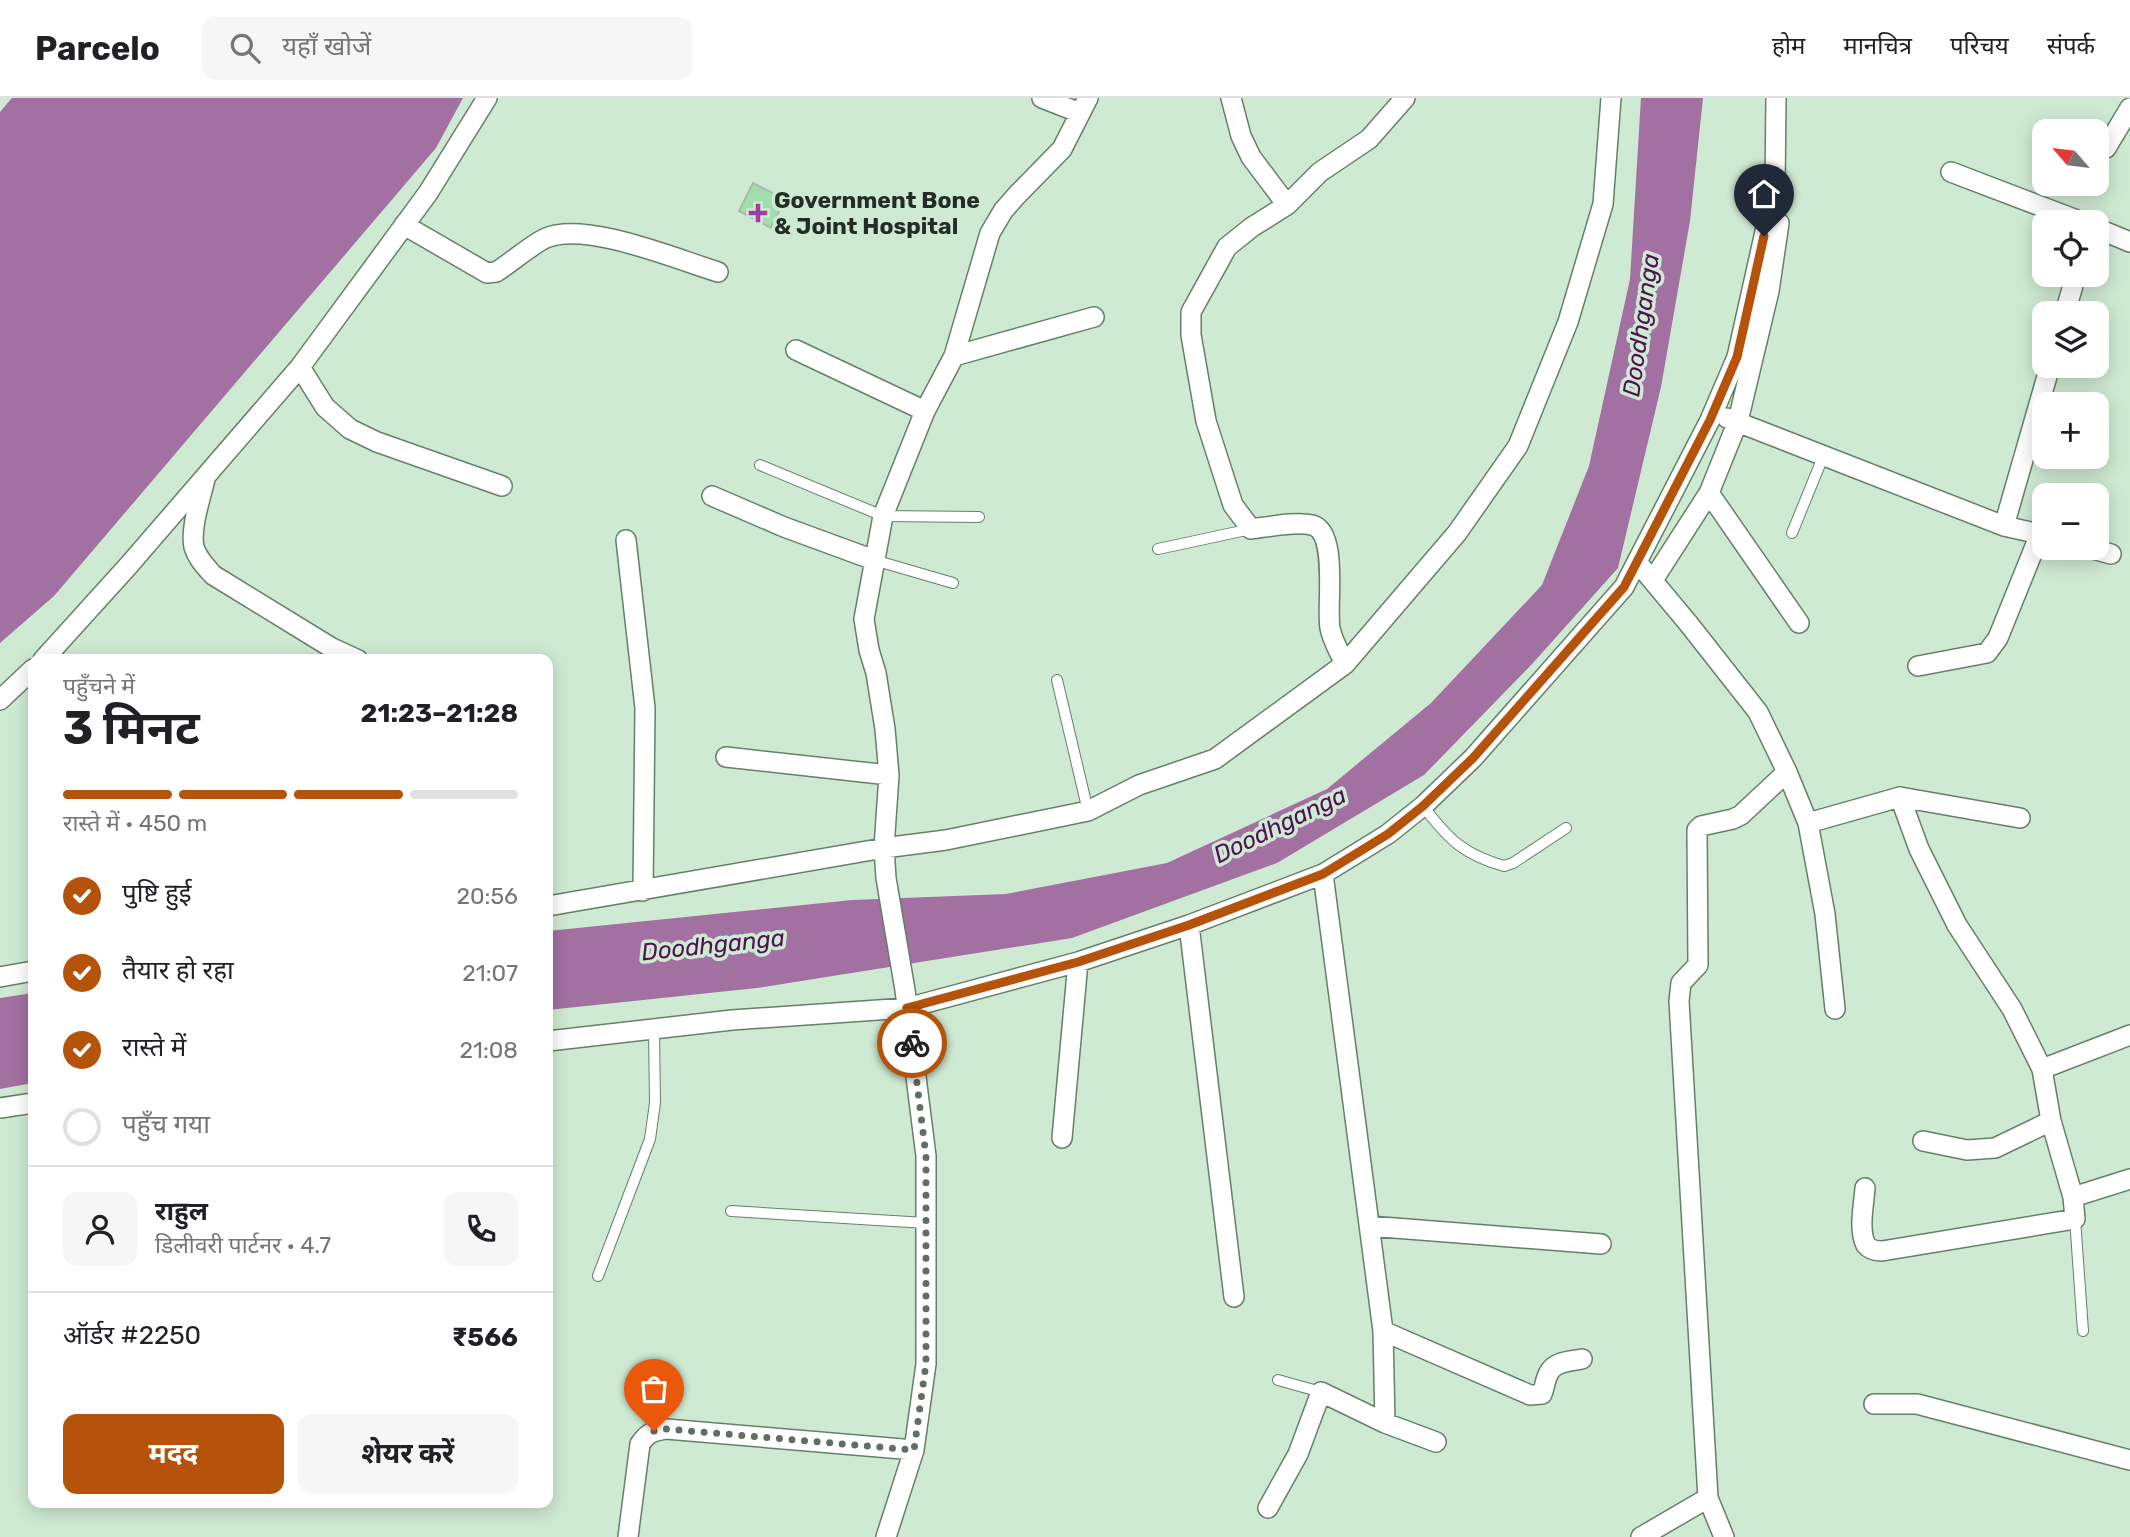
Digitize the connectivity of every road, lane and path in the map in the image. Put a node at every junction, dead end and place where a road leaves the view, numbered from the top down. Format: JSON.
{"nodes":[{"id":1,"x":487,"y":98,"type":"edge"},
{"id":2,"x":1042,"y":98,"type":"edge"},
{"id":3,"x":1231,"y":98,"type":"edge"},
{"id":4,"x":1405,"y":98,"type":"edge"},
{"id":5,"x":1611,"y":98,"type":"edge"},
{"id":6,"x":1776,"y":98,"type":"edge"},
{"id":7,"x":1084,"y":106,"type":"edge"},
{"id":8,"x":2130,"y":108,"type":"edge"},
{"id":9,"x":2109,"y":143,"type":"edge"},
{"id":10,"x":1951,"y":172,"type":"dead end"},
{"id":11,"x":1775,"y":187,"type":"junction"},
{"id":12,"x":1287,"y":205,"type":"junction"},
{"id":13,"x":2051,"y":210,"type":"edge"},
{"id":14,"x":404,"y":225,"type":"junction"},
{"id":15,"x":2109,"y":233,"type":"edge"},
{"id":16,"x":2130,"y":242,"type":"edge"},
{"id":17,"x":718,"y":272,"type":"dead end"},
{"id":18,"x":1094,"y":317,"type":"dead end"},
{"id":19,"x":796,"y":350,"type":"dead end"},
{"id":20,"x":954,"y":356,"type":"junction"},
{"id":21,"x":300,"y":367,"type":"junction"},
{"id":22,"x":2047,"y":378,"type":"edge"},
{"id":23,"x":925,"y":411,"type":"junction"},
{"id":24,"x":1713,"y":414,"type":"junction"},
{"id":25,"x":1738,"y":421,"type":"junction"},
{"id":26,"x":1823,"y":457,"type":"junction"},
{"id":27,"x":761,"y":465,"type":"dead end"},
{"id":28,"x":205,"y":478,"type":"junction"},
{"id":29,"x":502,"y":486,"type":"dead end"},
{"id":30,"x":1709,"y":494,"type":"junction"},
{"id":31,"x":712,"y":496,"type":"dead end"},
{"id":32,"x":883,"y":516,"type":"junction"},
{"id":33,"x":979,"y":517,"type":"dead end"},
{"id":34,"x":2004,"y":526,"type":"junction"},
{"id":35,"x":1251,"y":529,"type":"junction"},
{"id":36,"x":1792,"y":533,"type":"dead end"},
{"id":37,"x":2032,"y":533,"type":"edge"},
{"id":38,"x":626,"y":540,"type":"dead end"},
{"id":39,"x":1157,"y":549,"type":"dead end"},
{"id":40,"x":2032,"y":558,"type":"edge"},
{"id":41,"x":874,"y":560,"type":"junction"},
{"id":42,"x":1637,"y":562,"type":"junction"},
{"id":43,"x":1653,"y":580,"type":"junction"},
{"id":44,"x":953,"y":583,"type":"dead end"},
{"id":45,"x":1799,"y":624,"type":"dead end"},
{"id":46,"x":48,"y":654,"type":"edge"},
{"id":47,"x":345,"y":654,"type":"edge"},
{"id":48,"x":1345,"y":664,"type":"junction"},
{"id":49,"x":1918,"y":666,"type":"dead end"},
{"id":50,"x":28,"y":674,"type":"edge"},
{"id":51,"x":1057,"y":680,"type":"dead end"},
{"id":52,"x":0,"y":699,"type":"edge"},
{"id":53,"x":726,"y":757,"type":"dead end"},
{"id":54,"x":1787,"y":772,"type":"junction"},
{"id":55,"x":889,"y":775,"type":"junction"},
{"id":56,"x":1900,"y":797,"type":"junction"},
{"id":57,"x":1423,"y":806,"type":"junction"},
{"id":58,"x":1088,"y":811,"type":"junction"},
{"id":59,"x":2020,"y":818,"type":"dead end"},
{"id":60,"x":1808,"y":824,"type":"junction"},
{"id":61,"x":1566,"y":828,"type":"dead end"},
{"id":62,"x":884,"y":848,"type":"junction"},
{"id":63,"x":1323,"y":874,"type":"junction"},
{"id":64,"x":643,"y":891,"type":"junction"},
{"id":65,"x":553,"y":905,"type":"edge"},
{"id":66,"x":1189,"y":925,"type":"junction"},
{"id":67,"x":1078,"y":962,"type":"junction"},
{"id":68,"x":28,"y":972,"type":"edge"},
{"id":69,"x":0,"y":977,"type":"edge"},
{"id":70,"x":906,"y":999,"type":"junction"},
{"id":71,"x":1835,"y":1009,"type":"dead end"},
{"id":72,"x":654,"y":1029,"type":"junction"},
{"id":73,"x":2130,"y":1035,"type":"edge"},
{"id":74,"x":553,"y":1040,"type":"edge"},
{"id":75,"x":2042,"y":1069,"type":"junction"},
{"id":76,"x":28,"y":1104,"type":"edge"},
{"id":77,"x":0,"y":1108,"type":"edge"},
{"id":78,"x":2051,"y":1121,"type":"junction"},
{"id":79,"x":1062,"y":1138,"type":"dead end"},
{"id":80,"x":1923,"y":1141,"type":"dead end"},
{"id":81,"x":2130,"y":1179,"type":"edge"},
{"id":82,"x":1865,"y":1188,"type":"dead end"},
{"id":83,"x":2073,"y":1197,"type":"junction"},
{"id":84,"x":731,"y":1211,"type":"dead end"},
{"id":85,"x":2075,"y":1219,"type":"junction"},
{"id":86,"x":926,"y":1223,"type":"junction"},
{"id":87,"x":1369,"y":1226,"type":"junction"},
{"id":88,"x":1601,"y":1244,"type":"dead end"},
{"id":89,"x":598,"y":1276,"type":"dead end"},
{"id":90,"x":1234,"y":1297,"type":"dead end"},
{"id":91,"x":1383,"y":1331,"type":"junction"},
{"id":92,"x":2083,"y":1331,"type":"dead end"},
{"id":93,"x":1582,"y":1359,"type":"dead end"},
{"id":94,"x":1278,"y":1380,"type":"dead end"},
{"id":95,"x":1321,"y":1392,"type":"junction"},
{"id":96,"x":1874,"y":1404,"type":"dead end"},
{"id":97,"x":1385,"y":1423,"type":"junction"},
{"id":98,"x":1436,"y":1442,"type":"dead end"},
{"id":99,"x":914,"y":1450,"type":"junction"},
{"id":100,"x":2130,"y":1460,"type":"edge"},
{"id":101,"x":1708,"y":1498,"type":"junction"},
{"id":102,"x":1268,"y":1508,"type":"dead end"},
{"id":103,"x":628,"y":1537,"type":"edge"},
{"id":104,"x":886,"y":1537,"type":"edge"},
{"id":105,"x":1641,"y":1537,"type":"edge"},
{"id":106,"x":1724,"y":1537,"type":"edge"}],
"edges":[{"from":1,"to":14,"type":"street"},
{"from":2,"to":7,"type":"street"},
{"from":3,"to":12,"type":"street"},
{"from":4,"to":12,"type":"street"},
{"from":5,"to":48,"type":"street"},
{"from":6,"to":11,"type":"street"},
{"from":7,"to":20,"type":"street"},
{"from":8,"to":9,"type":"street"},
{"from":10,"to":13,"type":"street"},
{"from":11,"to":24,"type":"street"},
{"from":11,"to":25,"type":"street"},
{"from":12,"to":35,"type":"street"},
{"from":14,"to":17,"type":"street"},
{"from":14,"to":21,"type":"street"},
{"from":15,"to":16,"type":"street"},
{"from":18,"to":20,"type":"street"},
{"from":19,"to":23,"type":"street"},
{"from":20,"to":23,"type":"street"},
{"from":21,"to":28,"type":"street"},
{"from":21,"to":29,"type":"street"},
{"from":22,"to":34,"type":"street"},
{"from":23,"to":32,"type":"street"},
{"from":24,"to":25,"type":"street"},
{"from":24,"to":42,"type":"street"},
{"from":25,"to":26,"type":"street"},
{"from":25,"to":30,"type":"street"},
{"from":26,"to":34,"type":"street"},
{"from":26,"to":36,"type":"lane"},
{"from":27,"to":32,"type":"lane"},
{"from":28,"to":46,"type":"street"},
{"from":28,"to":47,"type":"street"},
{"from":30,"to":43,"type":"street"},
{"from":30,"to":45,"type":"street"},
{"from":31,"to":41,"type":"street"},
{"from":32,"to":33,"type":"lane"},
{"from":32,"to":41,"type":"street"},
{"from":34,"to":37,"type":"street"},
{"from":35,"to":39,"type":"lane"},
{"from":35,"to":48,"type":"street"},
{"from":38,"to":64,"type":"street"},
{"from":40,"to":49,"type":"street"},
{"from":41,"to":44,"type":"lane"},
{"from":41,"to":55,"type":"street"},
{"from":42,"to":43,"type":"street"},
{"from":42,"to":57,"type":"street"},
{"from":43,"to":54,"type":"street"},
{"from":48,"to":58,"type":"street"},
{"from":50,"to":52,"type":"street"},
{"from":51,"to":58,"type":"lane"},
{"from":53,"to":55,"type":"street"},
{"from":54,"to":60,"type":"street"},
{"from":54,"to":101,"type":"street"},
{"from":55,"to":62,"type":"street"},
{"from":56,"to":59,"type":"street"},
{"from":56,"to":60,"type":"street"},
{"from":56,"to":75,"type":"street"},
{"from":57,"to":61,"type":"lane"},
{"from":57,"to":63,"type":"street"},
{"from":58,"to":62,"type":"street"},
{"from":60,"to":71,"type":"street"},
{"from":62,"to":64,"type":"street"},
{"from":62,"to":70,"type":"street"},
{"from":63,"to":66,"type":"street"},
{"from":63,"to":87,"type":"street"},
{"from":64,"to":65,"type":"street"},
{"from":66,"to":67,"type":"street"},
{"from":66,"to":90,"type":"street"},
{"from":67,"to":70,"type":"street"},
{"from":67,"to":79,"type":"street"},
{"from":68,"to":69,"type":"street"},
{"from":70,"to":72,"type":"street"},
{"from":70,"to":86,"type":"street"},
{"from":72,"to":74,"type":"street"},
{"from":72,"to":89,"type":"lane"},
{"from":73,"to":75,"type":"street"},
{"from":75,"to":78,"type":"street"},
{"from":76,"to":77,"type":"street"},
{"from":78,"to":80,"type":"street"},
{"from":78,"to":83,"type":"street"},
{"from":81,"to":83,"type":"street"},
{"from":82,"to":85,"type":"street"},
{"from":83,"to":85,"type":"street"},
{"from":84,"to":86,"type":"lane"},
{"from":85,"to":92,"type":"lane"},
{"from":86,"to":99,"type":"street"},
{"from":87,"to":88,"type":"street"},
{"from":87,"to":91,"type":"street"},
{"from":91,"to":93,"type":"street"},
{"from":91,"to":97,"type":"street"},
{"from":94,"to":95,"type":"lane"},
{"from":95,"to":97,"type":"street"},
{"from":95,"to":102,"type":"street"},
{"from":96,"to":100,"type":"street"},
{"from":97,"to":98,"type":"street"},
{"from":99,"to":103,"type":"street"},
{"from":99,"to":104,"type":"street"},
{"from":101,"to":105,"type":"street"},
{"from":101,"to":106,"type":"street"}]}
